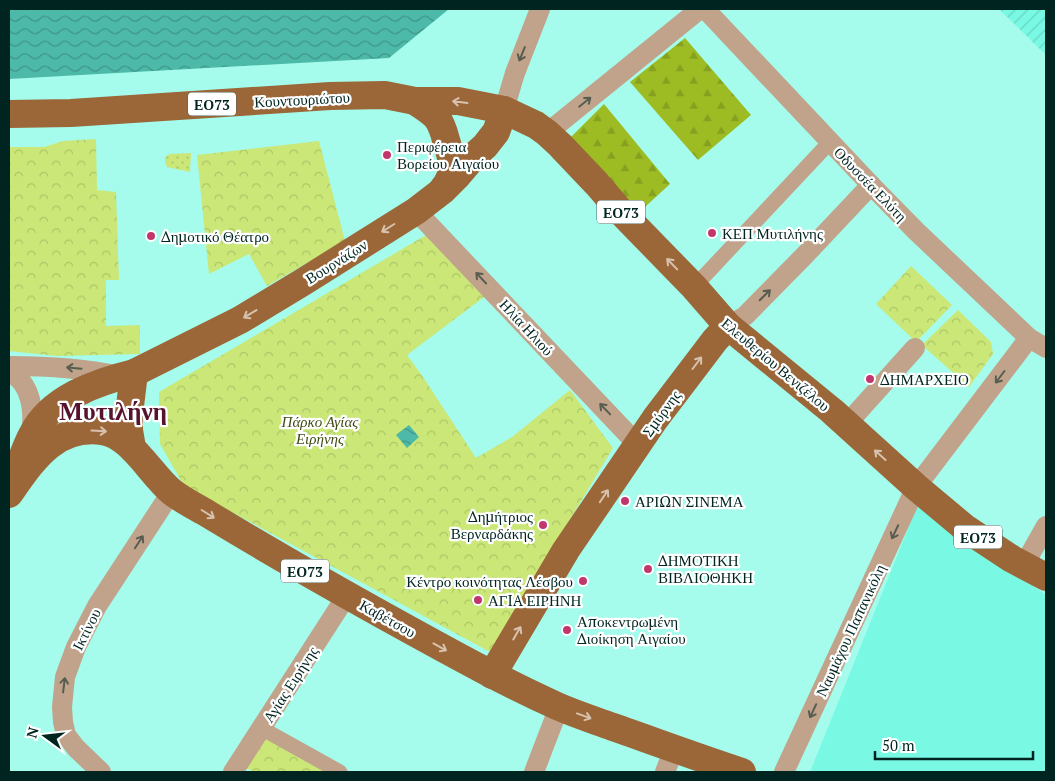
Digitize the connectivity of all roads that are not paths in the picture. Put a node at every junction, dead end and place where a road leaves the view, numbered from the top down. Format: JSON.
{"nodes":[{"id":1,"x":540,"y":9,"type":"edge"},
{"id":2,"x":700,"y":9,"type":"edge"},
{"id":3,"x":705,"y":9,"type":"edge"},
{"id":4,"x":415,"y":101,"type":"junction"},
{"id":5,"x":504,"y":110,"type":"junction"},
{"id":6,"x":9,"y":114,"type":"edge"},
{"id":7,"x":547,"y":133,"type":"junction"},
{"id":8,"x":830,"y":142,"type":"junction"},
{"id":9,"x":871,"y":184,"type":"junction"},
{"id":10,"x":442,"y":190,"type":"junction"},
{"id":11,"x":416,"y":211,"type":"junction"},
{"id":12,"x":694,"y":287,"type":"junction"},
{"id":13,"x":728,"y":326,"type":"junction"},
{"id":14,"x":1038,"y":343,"type":"edge"},
{"id":15,"x":915,"y":348,"type":"dead end"},
{"id":16,"x":9,"y":368,"type":"edge"},
{"id":17,"x":128,"y":375,"type":"junction"},
{"id":18,"x":846,"y":425,"type":"junction"},
{"id":19,"x":32,"y":434,"type":"junction"},
{"id":20,"x":638,"y":445,"type":"junction"},
{"id":21,"x":132,"y":448,"type":"junction"},
{"id":22,"x":916,"y":487,"type":"junction"},
{"id":23,"x":172,"y":491,"type":"junction"},
{"id":24,"x":9,"y":493,"type":"edge"},
{"id":25,"x":1046,"y":526,"type":"edge"},
{"id":26,"x":1035,"y":572,"type":"edge"},
{"id":27,"x":347,"y":595,"type":"junction"},
{"id":28,"x":492,"y":675,"type":"junction"},
{"id":29,"x":559,"y":707,"type":"junction"},
{"id":30,"x":261,"y":728,"type":"junction"},
{"id":31,"x":669,"y":761,"type":"edge"},
{"id":32,"x":237,"y":771,"type":"edge"},
{"id":33,"x":101,"y":772,"type":"edge"},
{"id":34,"x":340,"y":772,"type":"edge"},
{"id":35,"x":534,"y":772,"type":"edge"},
{"id":36,"x":742,"y":772,"type":"edge"},
{"id":37,"x":784,"y":772,"type":"edge"}],
"edges":[{"from":1,"to":5,"type":"street","one_way":true},
{"from":7,"to":2,"type":"street","one_way":true},
{"from":3,"to":8,"type":"street","name":"Οδυσσέα Ελύτη"},
{"from":5,"to":4,"type":"main road","number":"ΕΟ73","one_way":true},
{"from":4,"to":6,"type":"main road","name":"Κουντουριώτου","number":"ΕΟ73"},
{"from":4,"to":10,"type":"main road","number":"ΕΟ73"},
{"from":5,"to":7,"type":"main road","name":"Ελευθερίου Βενιζέλου","number":"ΕΟ73"},
{"from":5,"to":10,"type":"main road","name":"Βουρνάζων","number":"ΕΟ73"},
{"from":12,"to":7,"type":"main road","name":"Ελευθερίου Βενιζέλου","number":"ΕΟ73","one_way":true},
{"from":8,"to":9,"type":"street","name":"Οδυσσέα Ελύτη"},
{"from":8,"to":12,"type":"street"},
{"from":13,"to":9,"type":"street","name":"Σμύρνης","one_way":true},
{"from":9,"to":14,"type":"street","name":"Οδυσσέα Ελύτη"},
{"from":10,"to":11,"type":"main road","name":"Βουρνάζων","number":"ΕΟ73"},
{"from":11,"to":17,"type":"main road","name":"Βουρνάζων","number":"ΕΟ73","one_way":true},
{"from":20,"to":11,"type":"street","name":"Ηλία Ηλιού","one_way":true},
{"from":12,"to":13,"type":"main road","name":"Ελευθερίου Βενιζέλου","number":"ΕΟ73"},
{"from":13,"to":18,"type":"main road","name":"Ελευθερίου Βενιζέλου","number":"ΕΟ73"},
{"from":20,"to":13,"type":"main road","name":"Σμύρνης","one_way":true},
{"from":14,"to":22,"type":"street","name":"Ναυμάχου Παπανικόλη","one_way":true},
{"from":15,"to":18,"type":"street"},
{"from":17,"to":16,"type":"street","one_way":true},
{"from":16,"to":19,"type":"street"},
{"from":17,"to":19,"type":"main road","name":"Βουρνάζων"},
{"from":17,"to":21,"type":"main road"},
{"from":22,"to":18,"type":"main road","name":"Ελευθερίου Βενιζέλου","number":"ΕΟ73","one_way":true},
{"from":19,"to":24,"type":"main road","name":"Βουρνάζων"},
{"from":28,"to":20,"type":"main road","name":"Σμύρνης","one_way":true},
{"from":21,"to":23,"type":"main road","name":"Καβέτσου","number":"ΕΟ73"},
{"from":24,"to":21,"type":"main road","name":"Καβέτσου","one_way":true},
{"from":22,"to":26,"type":"main road","name":"Ελευθερίου Βενιζέλου","number":"ΕΟ73"},
{"from":22,"to":37,"type":"street","name":"Ναυμάχου Παπανικόλη","one_way":true},
{"from":23,"to":27,"type":"main road","name":"Καβέτσου","number":"ΕΟ73","one_way":true},
{"from":33,"to":23,"type":"street","name":"Ικτίνου","one_way":true},
{"from":25,"to":26,"type":"street"},
{"from":27,"to":28,"type":"main road","name":"Καβέτσου","number":"ΕΟ73","one_way":true},
{"from":27,"to":30,"type":"street","name":"Αγίας Ειρήνης"},
{"from":28,"to":29,"type":"main road","name":"Καβέτσου","number":"ΕΟ73"},
{"from":29,"to":31,"type":"main road","name":"Καβέτσου","number":"ΕΟ73","one_way":true},
{"from":29,"to":35,"type":"street"},
{"from":30,"to":32,"type":"street","name":"Αγίας Ειρήνης"},
{"from":30,"to":34,"type":"street"},
{"from":31,"to":36,"type":"main road","name":"Καβέτσου","number":"ΕΟ73"}]}
